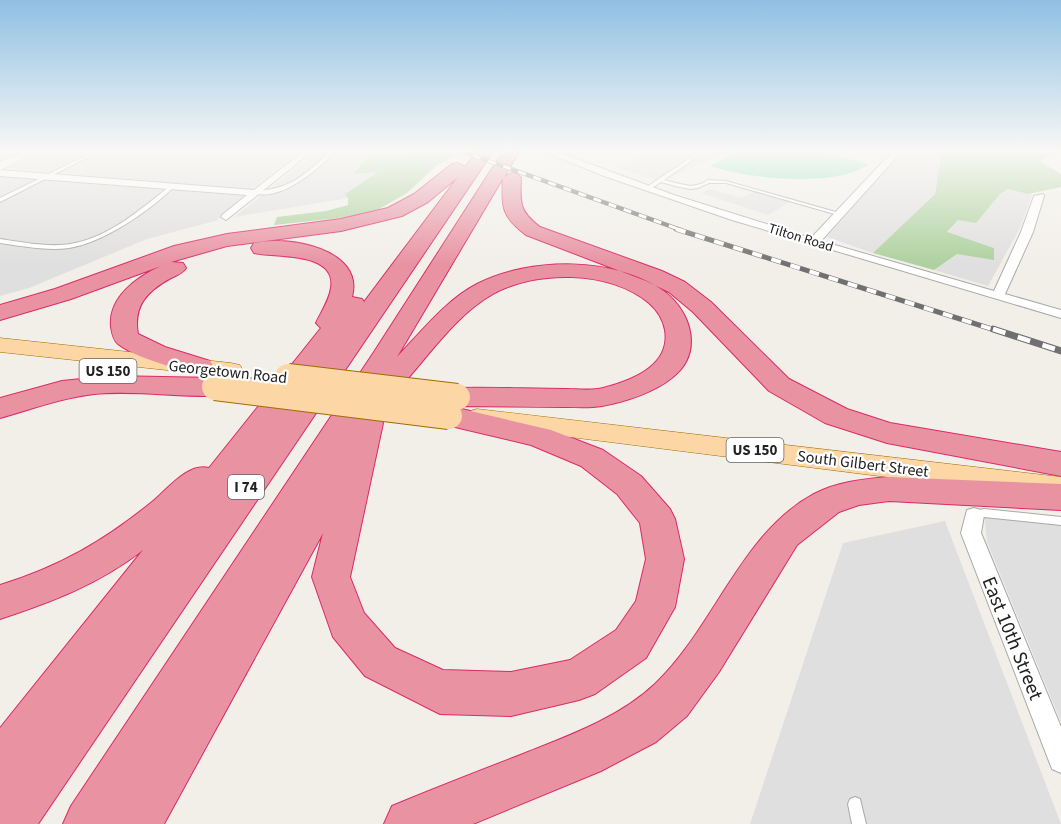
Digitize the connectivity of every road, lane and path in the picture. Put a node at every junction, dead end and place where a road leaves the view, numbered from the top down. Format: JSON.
{"nodes":[{"id":1,"x":22,"y":188,"type":"edge"},
{"id":2,"x":170,"y":188,"type":"edge"},
{"id":3,"x":202,"y":188,"type":"edge"},
{"id":4,"x":262,"y":188,"type":"edge"},
{"id":5,"x":289,"y":188,"type":"edge"},
{"id":6,"x":433,"y":188,"type":"edge"},
{"id":7,"x":448,"y":188,"type":"edge"},
{"id":8,"x":451,"y":188,"type":"edge"},
{"id":9,"x":496,"y":188,"type":"edge"},
{"id":10,"x":498,"y":188,"type":"edge"},
{"id":11,"x":511,"y":188,"type":"edge"},
{"id":12,"x":749,"y":188,"type":"edge"},
{"id":13,"x":864,"y":188,"type":"edge"},
{"id":14,"x":647,"y":189,"type":"edge"},
{"id":15,"x":256,"y":193,"type":"junction"},
{"id":16,"x":1039,"y":196,"type":"dead end"},
{"id":17,"x":0,"y":200,"type":"edge"},
{"id":18,"x":840,"y":214,"type":"junction"},
{"id":19,"x":226,"y":217,"type":"dead end"},
{"id":20,"x":0,"y":241,"type":"edge"},
{"id":21,"x":814,"y":241,"type":"junction"},
{"id":22,"x":998,"y":295,"type":"junction"},
{"id":23,"x":0,"y":313,"type":"edge"},
{"id":24,"x":1061,"y":314,"type":"edge"},
{"id":25,"x":0,"y":345,"type":"edge"},
{"id":26,"x":318,"y":349,"type":"junction"},
{"id":27,"x":0,"y":358,"type":"edge"},
{"id":28,"x":216,"y":375,"type":"junction"},
{"id":29,"x":393,"y":378,"type":"junction"},
{"id":30,"x":453,"y":406,"type":"junction"},
{"id":31,"x":0,"y":408,"type":"edge"},
{"id":32,"x":263,"y":421,"type":"junction"},
{"id":33,"x":368,"y":423,"type":"junction"},
{"id":34,"x":1061,"y":464,"type":"edge"},
{"id":35,"x":1061,"y":471,"type":"edge"},
{"id":36,"x":1061,"y":488,"type":"edge"},
{"id":37,"x":1061,"y":497,"type":"edge"},
{"id":38,"x":974,"y":515,"type":"joint"},
{"id":39,"x":1061,"y":521,"type":"edge"},
{"id":40,"x":0,"y":602,"type":"edge"},
{"id":41,"x":1053,"y":723,"type":"edge"},
{"id":42,"x":1061,"y":760,"type":"edge"},
{"id":43,"x":0,"y":767,"type":"edge"},
{"id":44,"x":855,"y":804,"type":"dead end"},
{"id":45,"x":7,"y":824,"type":"edge"},
{"id":46,"x":89,"y":824,"type":"edge"},
{"id":47,"x":136,"y":824,"type":"edge"},
{"id":48,"x":410,"y":824,"type":"edge"},
{"id":49,"x":859,"y":824,"type":"edge"}],
"edges":[{"from":1,"to":17,"type":"lane"},
{"from":2,"to":20,"type":"lane"},
{"from":3,"to":15,"type":"street"},
{"from":4,"to":15,"type":"street"},
{"from":5,"to":15,"type":"lane"},
{"from":6,"to":23,"type":"highway"},
{"from":7,"to":26,"type":"highway"},
{"from":8,"to":45,"type":"highway","number":"I 74"},
{"from":9,"to":46,"type":"highway"},
{"from":10,"to":29,"type":"highway"},
{"from":11,"to":34,"type":"highway"},
{"from":12,"to":18,"type":"lane"},
{"from":13,"to":18,"type":"street"},
{"from":14,"to":21,"type":"street","name":"Tilton Road"},
{"from":15,"to":19,"type":"street"},
{"from":16,"to":22,"type":"street"},
{"from":18,"to":21,"type":"street"},
{"from":21,"to":22,"type":"street","name":"Tilton Road"},
{"from":22,"to":24,"type":"street","name":"Tilton Road"},
{"from":25,"to":28,"type":"main road","name":"Georgetown Road","number":"US 150"},
{"from":26,"to":28,"type":"highway"},
{"from":26,"to":32,"type":"highway"},
{"from":27,"to":28,"type":"main road","name":"Georgetown Road","number":"US 150"},
{"from":28,"to":30,"type":"main road","name":"Georgetown Road","number":"US 150","bridge":true},
{"from":28,"to":31,"type":"highway"},
{"from":29,"to":30,"type":"highway"},
{"from":29,"to":33,"type":"highway"},
{"from":30,"to":33,"type":"highway"},
{"from":30,"to":35,"type":"main road","name":"South Gilbert Street","number":"US 150"},
{"from":30,"to":36,"type":"main road","name":"South Gilbert Street","number":"US 150"},
{"from":32,"to":40,"type":"highway"},
{"from":32,"to":43,"type":"highway"},
{"from":33,"to":47,"type":"highway"},
{"from":37,"to":48,"type":"highway"},
{"from":38,"to":39,"type":"lane"},
{"from":38,"to":41,"type":"street","name":"East 10th Street"},
{"from":41,"to":42,"type":"street","name":"East 10th Street"},
{"from":44,"to":49,"type":"lane"}]}
